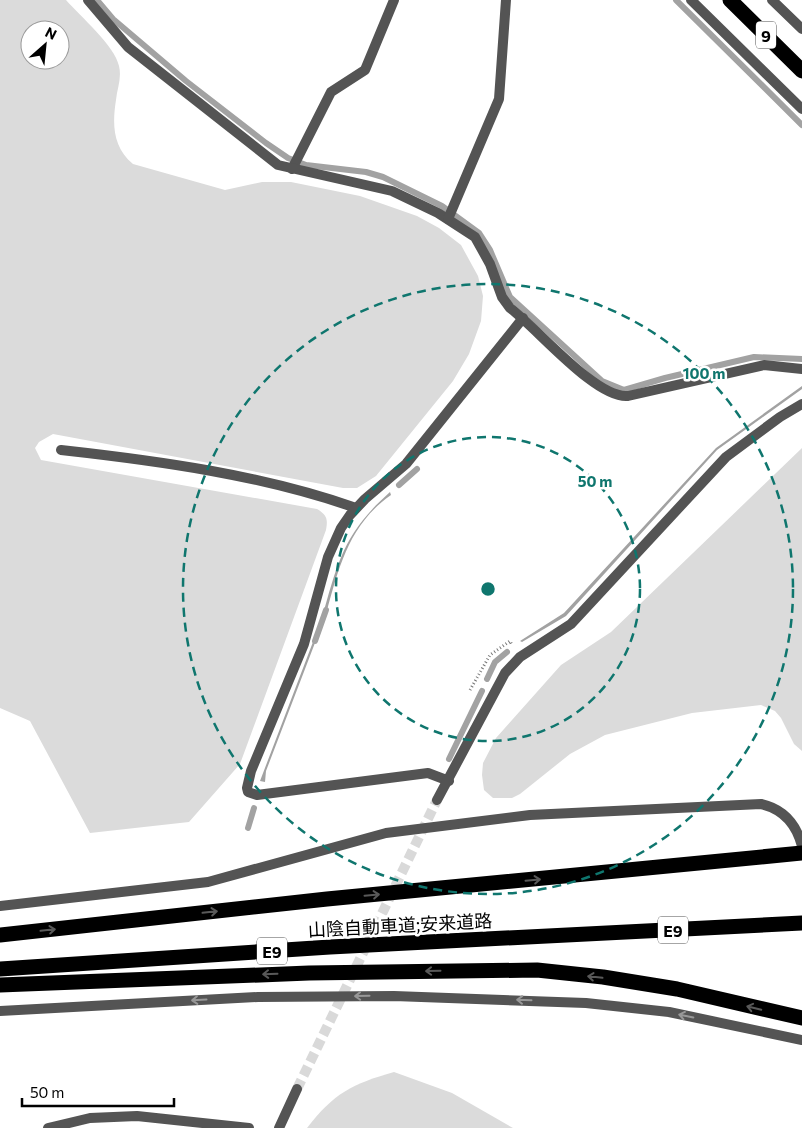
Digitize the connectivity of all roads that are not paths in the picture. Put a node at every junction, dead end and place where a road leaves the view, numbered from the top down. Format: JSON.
{"nodes":[{"id":1,"x":88,"y":0,"type":"edge"},
{"id":2,"x":394,"y":0,"type":"edge"},
{"id":3,"x":506,"y":0,"type":"edge"},
{"id":4,"x":691,"y":0,"type":"edge"},
{"id":5,"x":730,"y":0,"type":"edge"},
{"id":6,"x":772,"y":0,"type":"edge"},
{"id":7,"x":802,"y":29,"type":"edge"},
{"id":8,"x":802,"y":71,"type":"edge"},
{"id":9,"x":802,"y":109,"type":"edge"},
{"id":10,"x":292,"y":169,"type":"junction"},
{"id":11,"x":448,"y":219,"type":"junction"},
{"id":12,"x":523,"y":318,"type":"junction"},
{"id":13,"x":802,"y":369,"type":"edge"},
{"id":14,"x":802,"y":404,"type":"edge"},
{"id":15,"x":61,"y":450,"type":"dead end"},
{"id":16,"x":356,"y":508,"type":"junction"},
{"id":17,"x":449,"y":781,"type":"junction"},
{"id":18,"x":437,"y":800,"type":"tunnel mouth"},
{"id":19,"x":802,"y":846,"type":"edge"},
{"id":20,"x":802,"y":853,"type":"edge"},
{"id":21,"x":0,"y":906,"type":"edge"},
{"id":22,"x":802,"y":924,"type":"edge"},
{"id":23,"x":0,"y":935,"type":"edge"},
{"id":24,"x":0,"y":969,"type":"edge"},
{"id":25,"x":0,"y":985,"type":"edge"},
{"id":26,"x":0,"y":1011,"type":"edge"},
{"id":27,"x":802,"y":1018,"type":"edge"},
{"id":28,"x":802,"y":1040,"type":"edge"},
{"id":29,"x":297,"y":1089,"type":"tunnel mouth"},
{"id":30,"x":48,"y":1128,"type":"edge"},
{"id":31,"x":249,"y":1128,"type":"edge"},
{"id":32,"x":279,"y":1128,"type":"edge"}],
"edges":[{"from":1,"to":10,"type":"street"},
{"from":2,"to":10,"type":"street"},
{"from":3,"to":11,"type":"street"},
{"from":4,"to":9,"type":"street"},
{"from":5,"to":8,"type":"highway","number":"9"},
{"from":6,"to":7,"type":"street"},
{"from":10,"to":11,"type":"street"},
{"from":11,"to":12,"type":"street"},
{"from":12,"to":13,"type":"street"},
{"from":12,"to":16,"type":"street"},
{"from":14,"to":17,"type":"street"},
{"from":15,"to":16,"type":"street"},
{"from":16,"to":17,"type":"street"},
{"from":17,"to":18,"type":"street"},
{"from":19,"to":21,"type":"street"},
{"from":23,"to":20,"type":"highway","one_way":true},
{"from":22,"to":24,"type":"highway","name":"山陰自動車道;安来道路","number":"E9"},
{"from":27,"to":25,"type":"highway","one_way":true},
{"from":28,"to":26,"type":"street","one_way":true},
{"from":29,"to":32,"type":"street"},
{"from":30,"to":31,"type":"street"}]}
